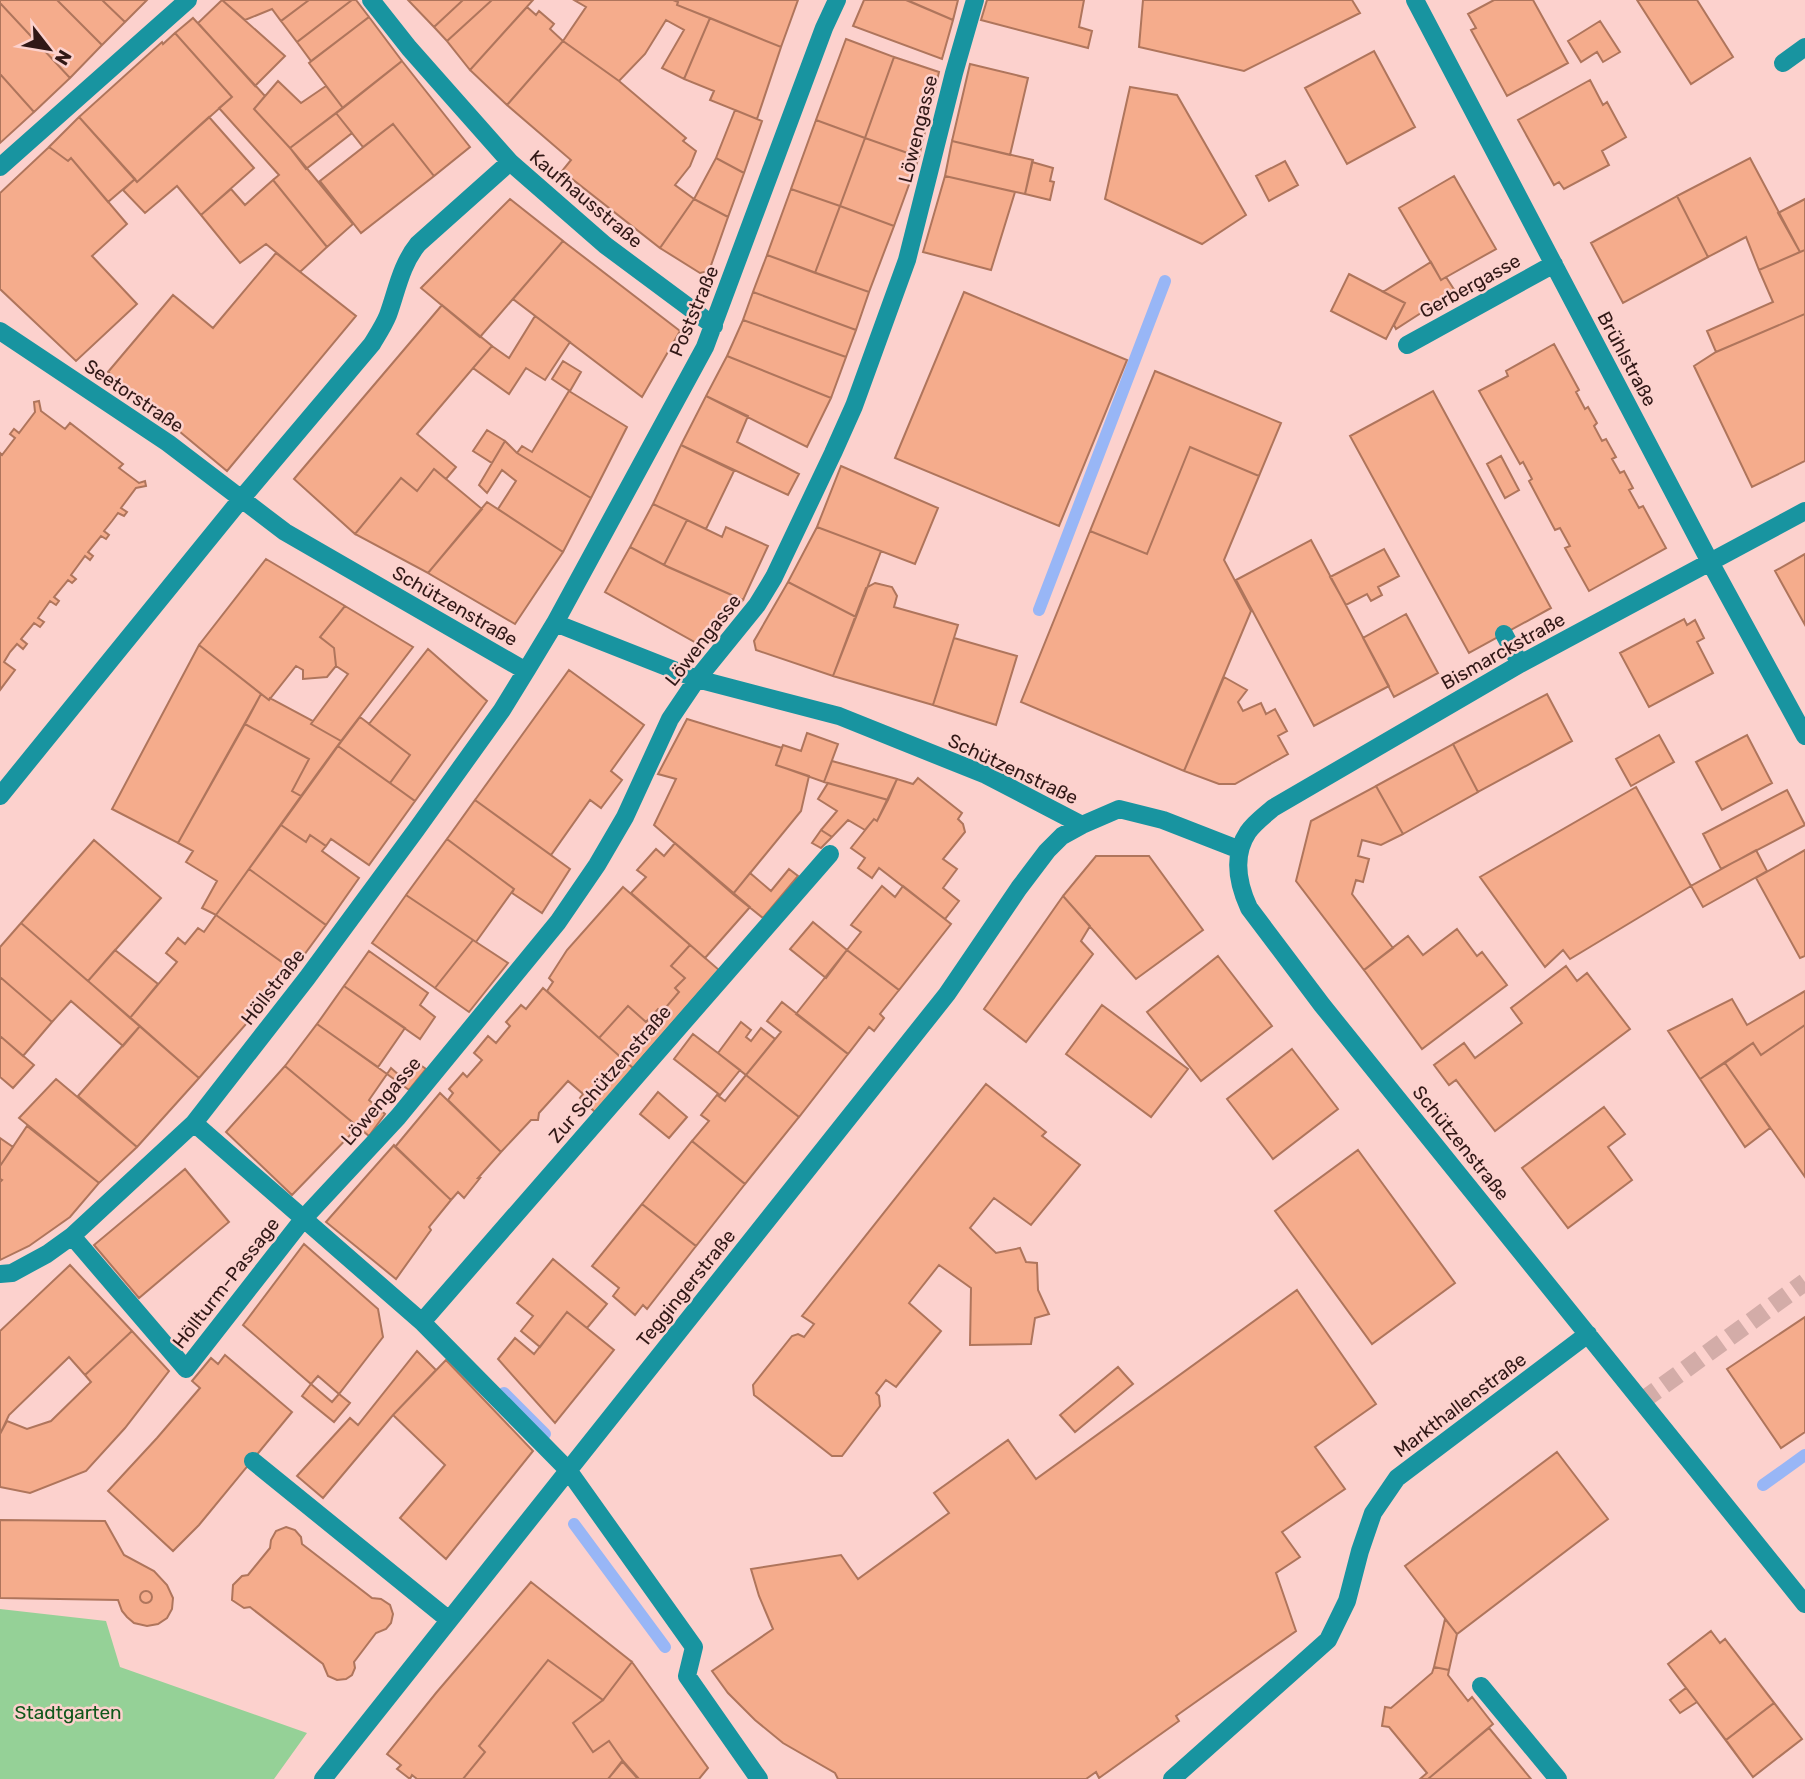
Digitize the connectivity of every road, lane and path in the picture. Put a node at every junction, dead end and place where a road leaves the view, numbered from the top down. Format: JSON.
{"nodes":[{"id":1,"x":188,"y":0,"type":"edge"},
{"id":2,"x":372,"y":0,"type":"edge"},
{"id":3,"x":837,"y":0,"type":"edge"},
{"id":4,"x":975,"y":0,"type":"edge"},
{"id":5,"x":1415,"y":0,"type":"edge"},
{"id":6,"x":1805,"y":47,"type":"edge"},
{"id":7,"x":1783,"y":63,"type":"dead end"},
{"id":8,"x":510,"y":162,"type":"junction"},
{"id":9,"x":0,"y":167,"type":"edge"},
{"id":10,"x":1553,"y":264,"type":"junction"},
{"id":11,"x":714,"y":326,"type":"junction"},
{"id":12,"x":0,"y":331,"type":"edge"},
{"id":13,"x":1406,"y":345,"type":"dead end"},
{"id":14,"x":243,"y":498,"type":"junction"},
{"id":15,"x":1805,"y":511,"type":"edge"},
{"id":16,"x":1710,"y":562,"type":"junction"},
{"id":17,"x":555,"y":622,"type":"junction"},
{"id":18,"x":1504,"y":634,"type":"dead end"},
{"id":19,"x":1520,"y":664,"type":"junction"},
{"id":20,"x":526,"y":671,"type":"junction"},
{"id":21,"x":697,"y":680,"type":"junction"},
{"id":22,"x":1805,"y":736,"type":"edge"},
{"id":23,"x":0,"y":796,"type":"edge"},
{"id":24,"x":1082,"y":825,"type":"junction"},
{"id":25,"x":1240,"y":850,"type":"junction"},
{"id":26,"x":830,"y":854,"type":"dead end"},
{"id":27,"x":194,"y":1123,"type":"junction"},
{"id":28,"x":304,"y":1218,"type":"junction"},
{"id":29,"x":72,"y":1236,"type":"junction"},
{"id":30,"x":0,"y":1274,"type":"edge"},
{"id":31,"x":422,"y":1322,"type":"junction"},
{"id":32,"x":1588,"y":1334,"type":"junction"},
{"id":33,"x":253,"y":1461,"type":"dead end"},
{"id":34,"x":568,"y":1470,"type":"junction"},
{"id":35,"x":1805,"y":1604,"type":"edge"},
{"id":36,"x":449,"y":1620,"type":"junction"},
{"id":37,"x":1482,"y":1686,"type":"dead end"},
{"id":38,"x":323,"y":1779,"type":"edge"},
{"id":39,"x":759,"y":1779,"type":"edge"},
{"id":40,"x":1172,"y":1779,"type":"edge"},
{"id":41,"x":1558,"y":1779,"type":"edge"}],
"edges":[{"from":1,"to":9,"type":"street"},
{"from":2,"to":8,"type":"street"},
{"from":3,"to":11,"type":"street","name":"Poststraße"},
{"from":4,"to":21,"type":"street","name":"Löwengasse"},
{"from":5,"to":10,"type":"street","name":"Brühlstraße"},
{"from":6,"to":7,"type":"street"},
{"from":8,"to":11,"type":"street","name":"Kaufhausstraße"},
{"from":8,"to":14,"type":"street","name":"Kaufhausstraße"},
{"from":10,"to":13,"type":"street","name":"Gerbergasse"},
{"from":10,"to":16,"type":"street","name":"Brühlstraße"},
{"from":11,"to":17,"type":"street","name":"Poststraße"},
{"from":12,"to":14,"type":"street","name":"Seetorstraße"},
{"from":14,"to":20,"type":"street","name":"Schützenstraße"},
{"from":14,"to":23,"type":"street","name":"Kaufhausstraße"},
{"from":15,"to":16,"type":"street","name":"Bismarckstraße"},
{"from":16,"to":19,"type":"street","name":"Bismarckstraße"},
{"from":16,"to":22,"type":"street","name":"Brühlstraße"},
{"from":17,"to":20,"type":"street","name":"Schützenstraße"},
{"from":17,"to":21,"type":"street","name":"Schützenstraße"},
{"from":18,"to":19,"type":"street"},
{"from":19,"to":25,"type":"street","name":"Bismarckstraße"},
{"from":20,"to":27,"type":"street","name":"Höllstraße"},
{"from":21,"to":24,"type":"street","name":"Schützenstraße"},
{"from":21,"to":28,"type":"street","name":"Löwengasse"},
{"from":24,"to":25,"type":"street","name":"Schützenstraße"},
{"from":24,"to":34,"type":"street","name":"Teggingerstraße"},
{"from":25,"to":32,"type":"street","name":"Schützenstraße"},
{"from":26,"to":31,"type":"street","name":"Zur Schützenstraße"},
{"from":27,"to":28,"type":"street"},
{"from":27,"to":29,"type":"street","name":"Höllstraße"},
{"from":28,"to":29,"type":"street","name":"Höllturm-Passage"},
{"from":28,"to":31,"type":"street"},
{"from":29,"to":30,"type":"street","name":"Höllstraße"},
{"from":31,"to":34,"type":"street"},
{"from":32,"to":35,"type":"street","name":"Schützenstraße"},
{"from":32,"to":40,"type":"street","name":"Markthallenstraße"},
{"from":33,"to":36,"type":"street"},
{"from":34,"to":36,"type":"street","name":"Teggingerstraße"},
{"from":34,"to":39,"type":"street"},
{"from":36,"to":38,"type":"street","name":"Teggingerstraße"},
{"from":37,"to":41,"type":"street"}]}
